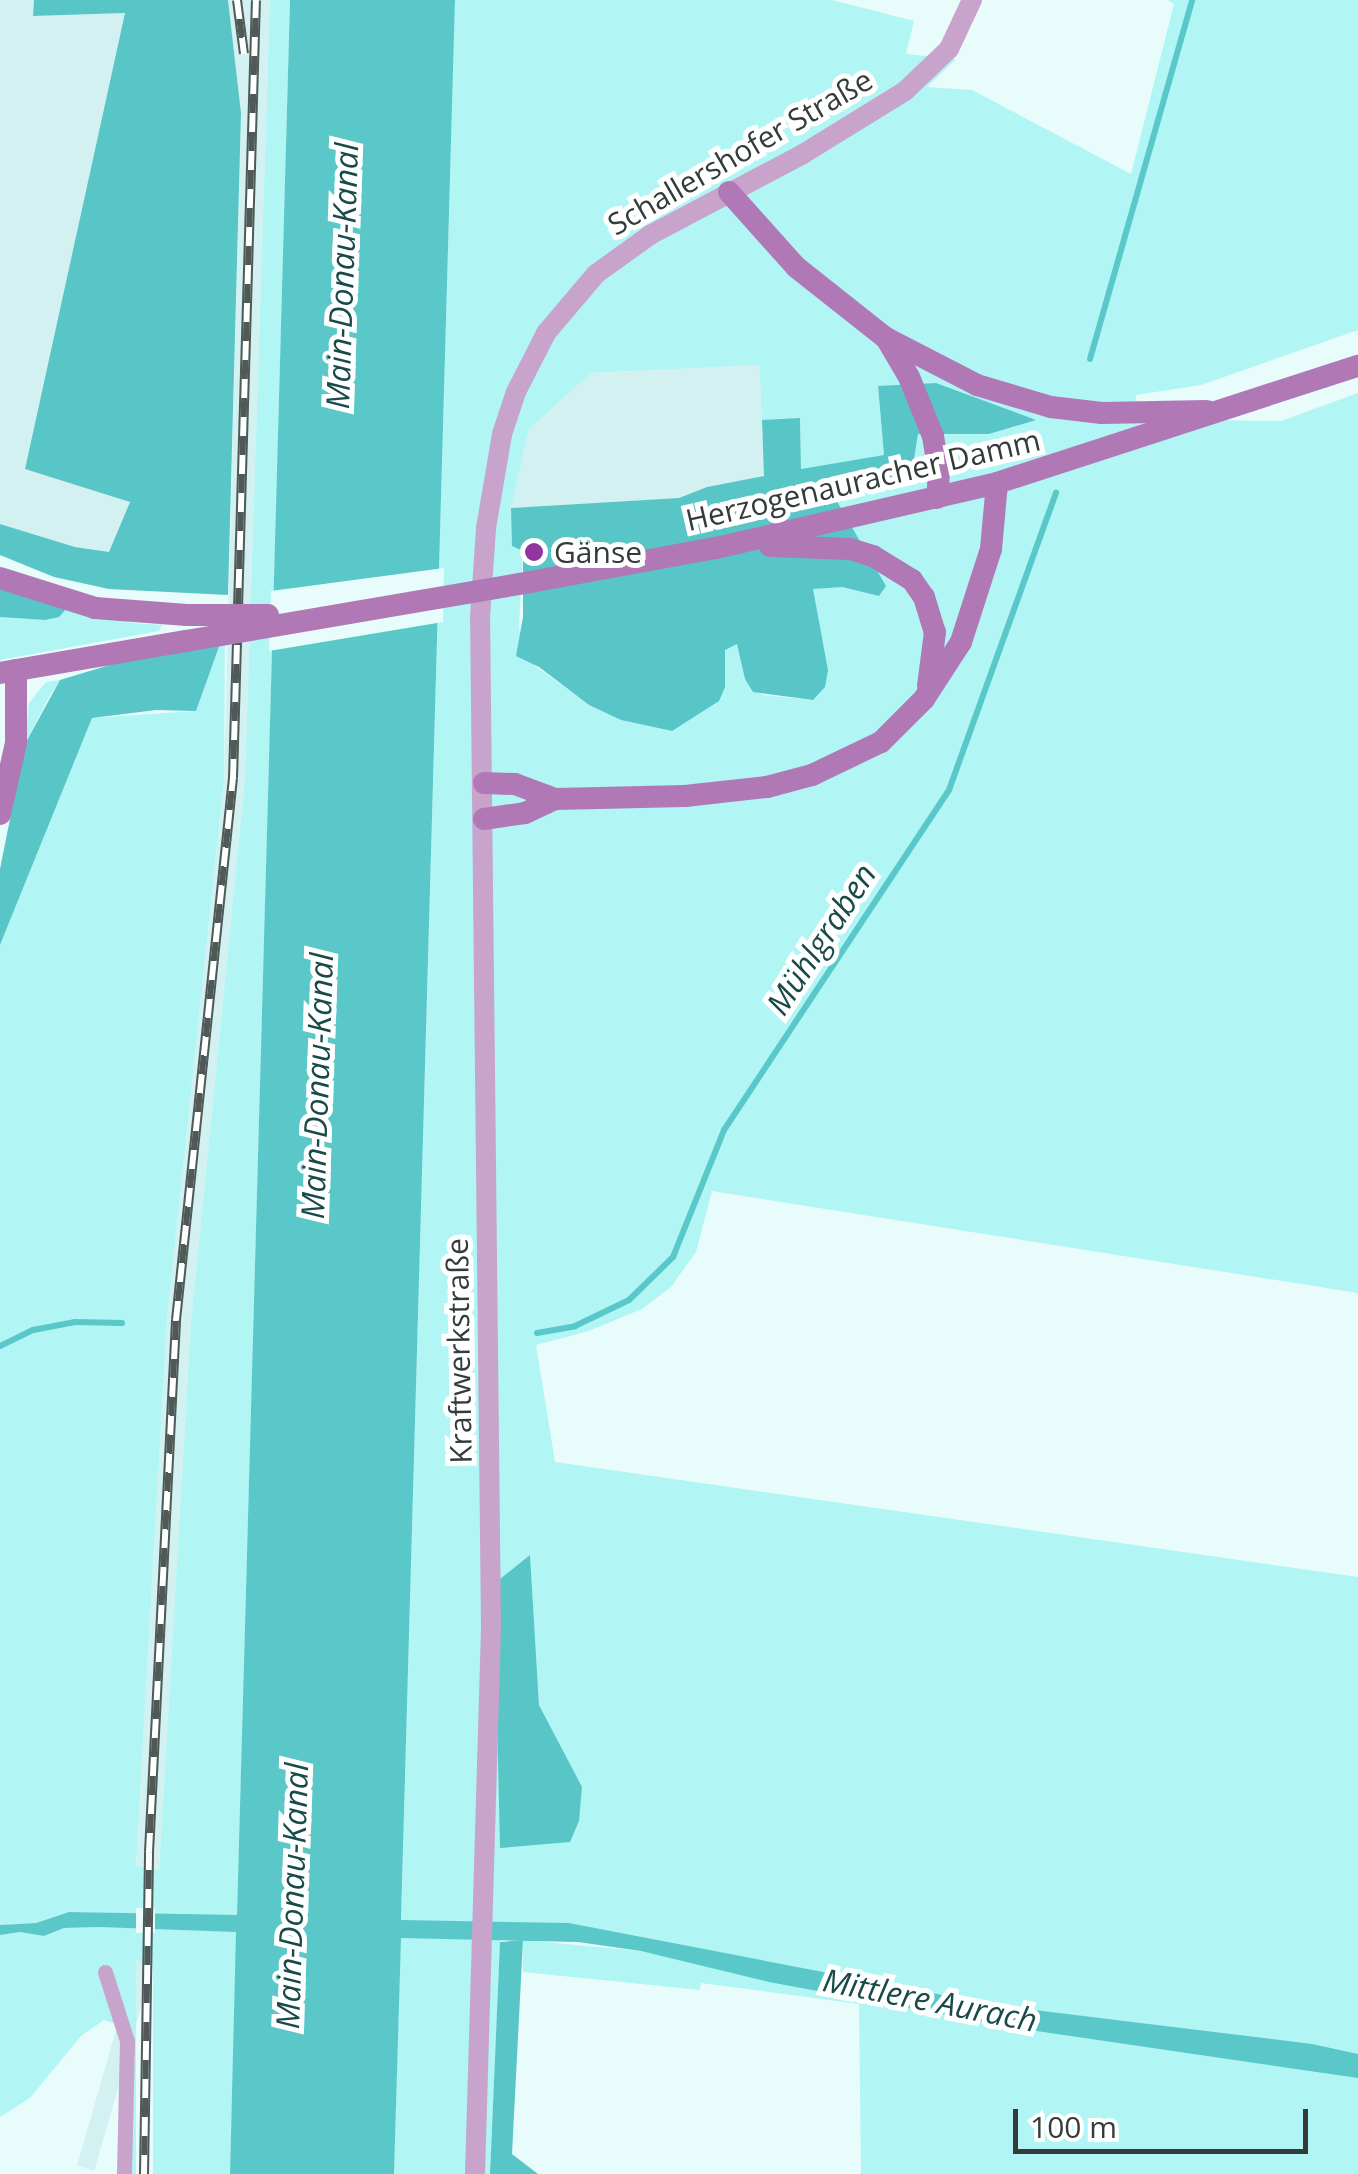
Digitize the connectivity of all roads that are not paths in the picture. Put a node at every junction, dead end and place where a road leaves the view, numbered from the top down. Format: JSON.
{"nodes":[{"id":1,"x":972,"y":0,"type":"edge"},
{"id":2,"x":729,"y":192,"type":"junction"},
{"id":3,"x":886,"y":338,"type":"junction"},
{"id":4,"x":1358,"y":366,"type":"edge"},
{"id":5,"x":1232,"y":410,"type":"junction"},
{"id":6,"x":997,"y":482,"type":"junction"},
{"id":7,"x":938,"y":498,"type":"junction"},
{"id":8,"x":486,"y":528,"type":"joint"},
{"id":9,"x":716,"y":548,"type":"junction"},
{"id":10,"x":0,"y":578,"type":"edge"},
{"id":11,"x":342,"y":614,"type":"junction"},
{"id":12,"x":8,"y":672,"type":"edge"},
{"id":13,"x":924,"y":699,"type":"junction"},
{"id":14,"x":484,"y":783,"type":"junction"},
{"id":15,"x":555,"y":799,"type":"junction"},
{"id":16,"x":0,"y":814,"type":"edge"},
{"id":17,"x":484,"y":819,"type":"junction"},
{"id":18,"x":105,"y":1972,"type":"dead end"},
{"id":19,"x":124,"y":2174,"type":"edge"},
{"id":20,"x":475,"y":2174,"type":"edge"}],
"edges":[{"from":1,"to":2,"type":"street","name":"Schallershofer Straße"},
{"from":2,"to":3,"type":"main road"},
{"from":2,"to":8,"type":"street","name":"Schallershofer Straße"},
{"from":3,"to":5,"type":"main road"},
{"from":3,"to":7,"type":"main road"},
{"from":4,"to":5,"type":"main road","name":"Herzogenauracher Damm"},
{"from":5,"to":6,"type":"main road","name":"Herzogenauracher Damm"},
{"from":6,"to":7,"type":"main road","name":"Herzogenauracher Damm"},
{"from":6,"to":13,"type":"main road"},
{"from":7,"to":9,"type":"main road","name":"Herzogenauracher Damm"},
{"from":8,"to":14,"type":"street","name":"Kraftwerkstraße"},
{"from":9,"to":11,"type":"main road","name":"Herzogenauracher Damm","bridge":true},
{"from":9,"to":13,"type":"main road"},
{"from":10,"to":11,"type":"main road","bridge":true},
{"from":11,"to":12,"type":"main road","name":"Herzogenauracher Damm","bridge":true},
{"from":12,"to":16,"type":"main road"},
{"from":13,"to":15,"type":"main road"},
{"from":14,"to":15,"type":"main road"},
{"from":14,"to":17,"type":"street","name":"Kraftwerkstraße"},
{"from":15,"to":17,"type":"main road"},
{"from":17,"to":20,"type":"street","name":"Kraftwerkstraße"},
{"from":18,"to":19,"type":"street"}]}
